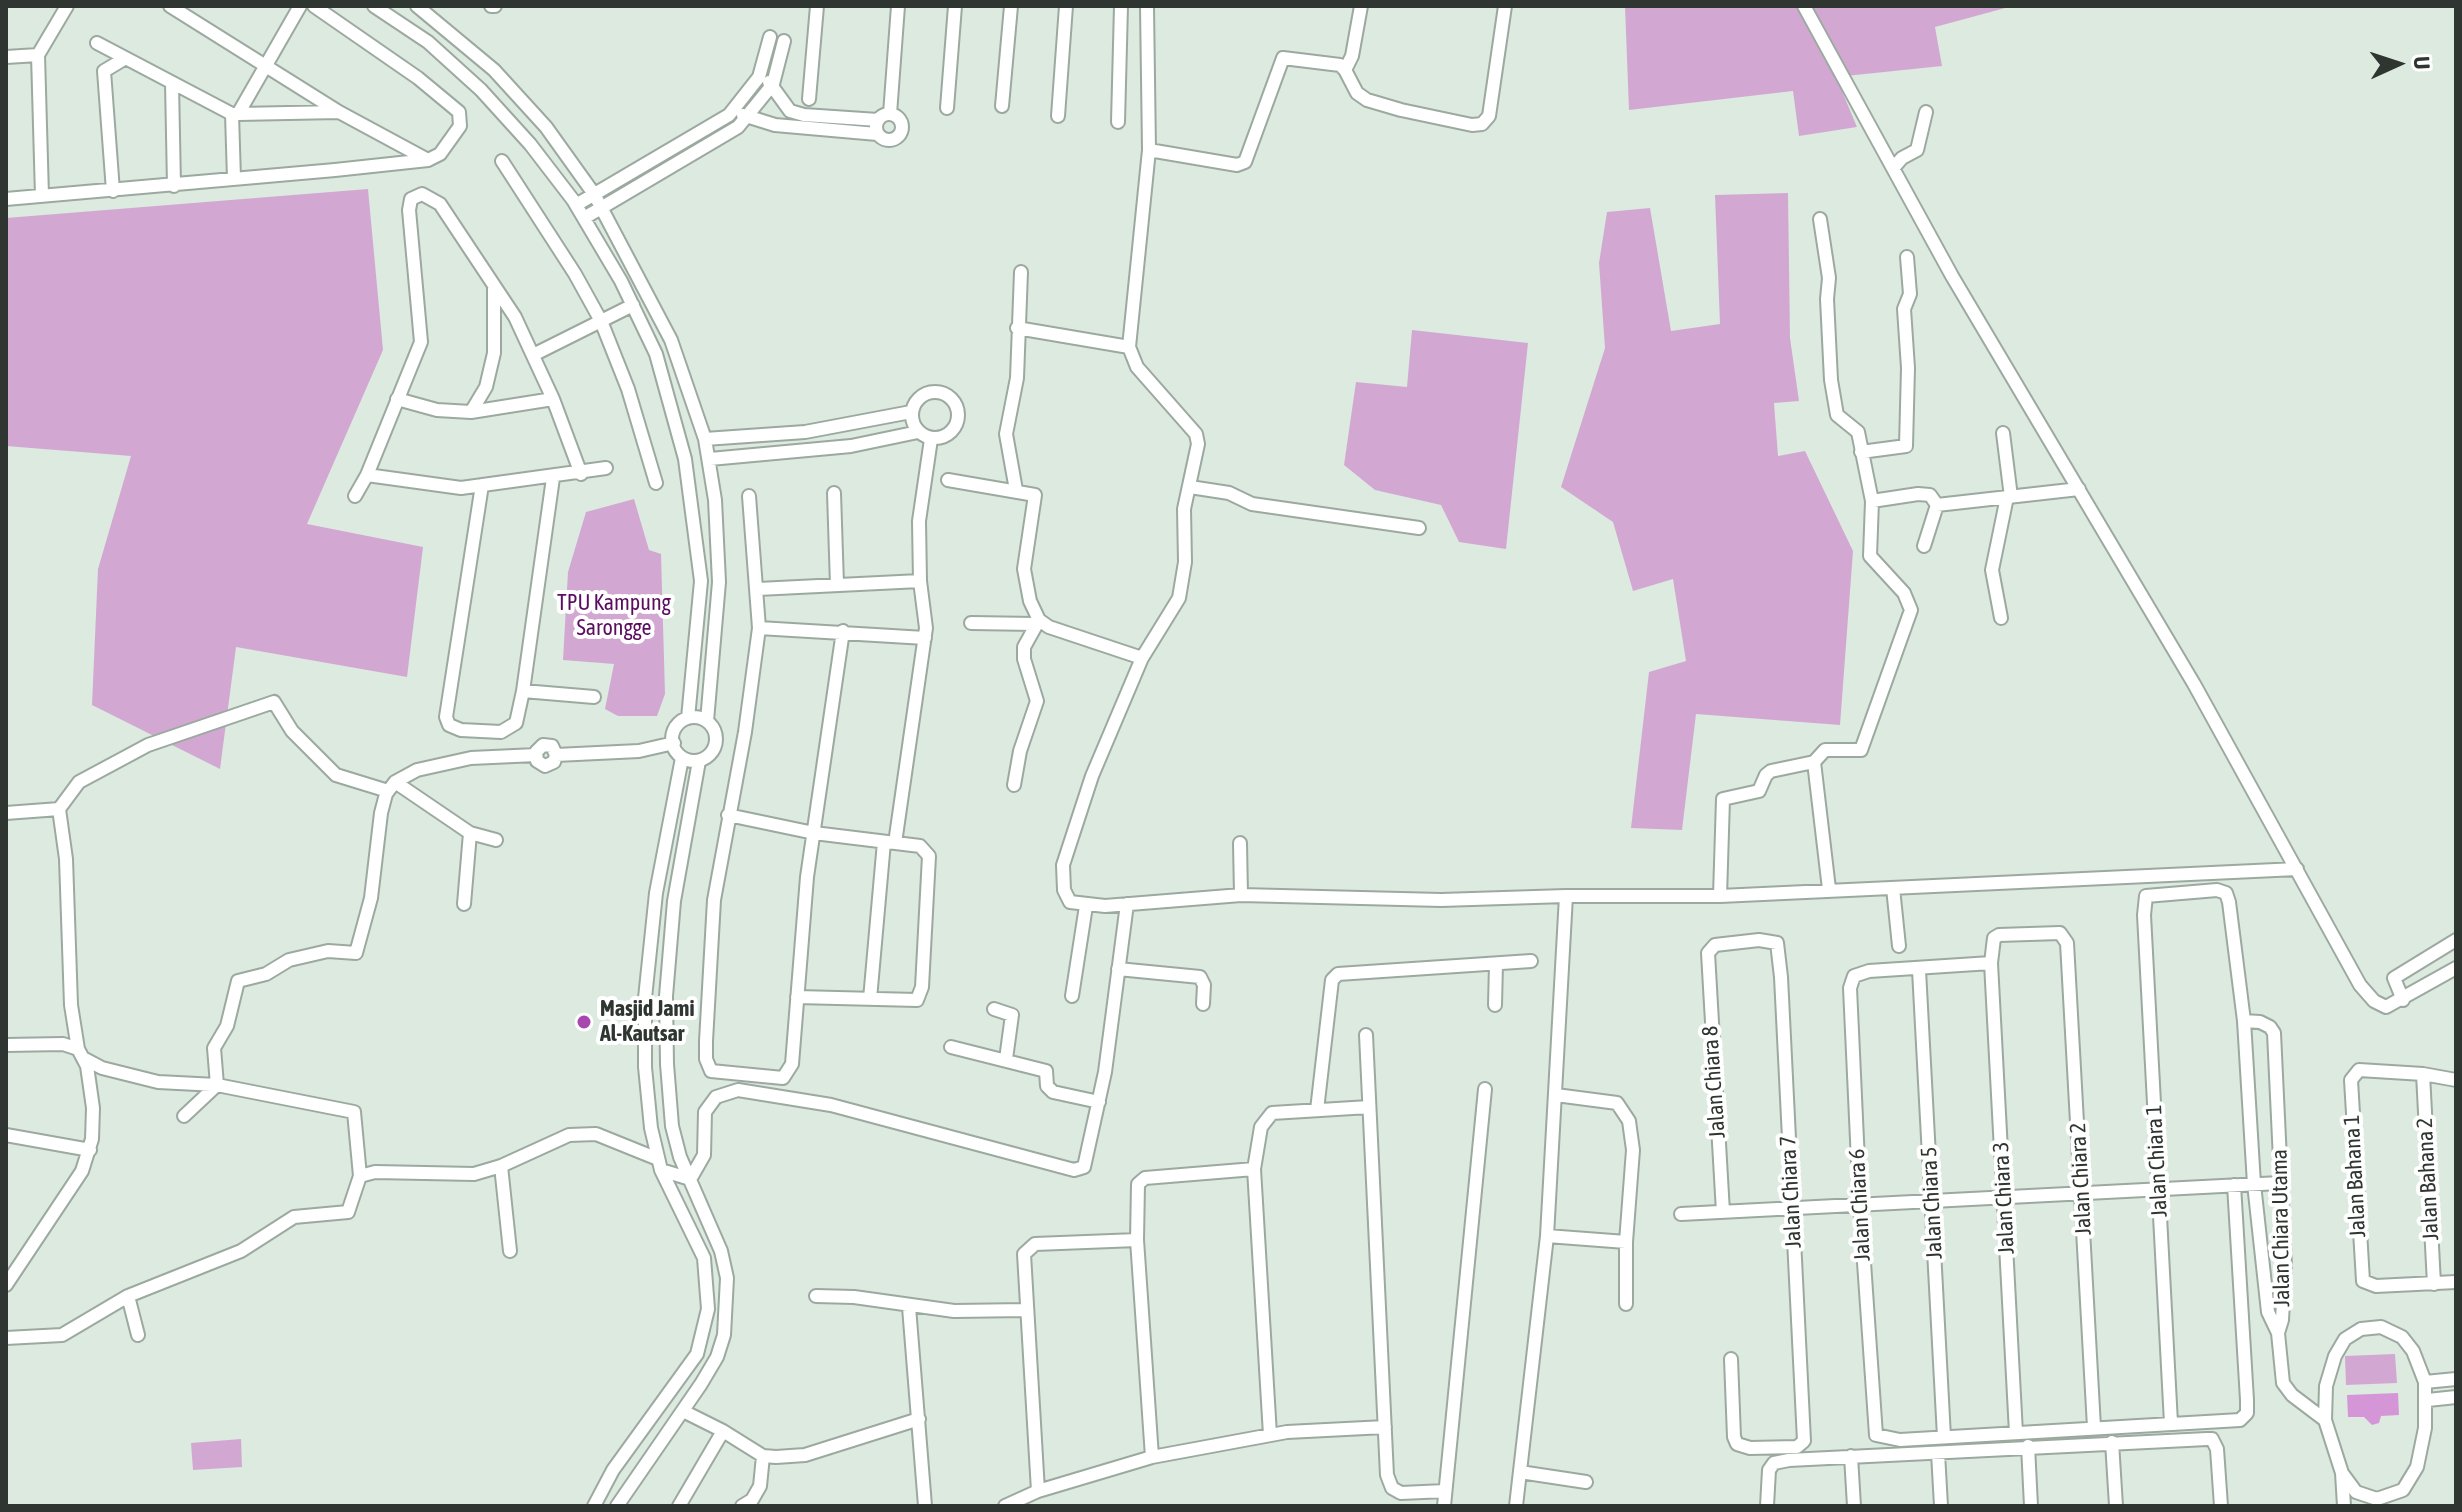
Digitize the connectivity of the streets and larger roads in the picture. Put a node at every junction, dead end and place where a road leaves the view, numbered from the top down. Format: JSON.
{"nodes":[{"id":1,"x":67,"y":6,"type":"edge"},
{"id":2,"x":170,"y":6,"type":"edge"},
{"id":3,"x":300,"y":6,"type":"edge"},
{"id":4,"x":314,"y":6,"type":"edge"},
{"id":5,"x":374,"y":6,"type":"edge"},
{"id":6,"x":417,"y":6,"type":"edge"},
{"id":7,"x":817,"y":6,"type":"edge"},
{"id":8,"x":898,"y":6,"type":"edge"},
{"id":9,"x":955,"y":6,"type":"edge"},
{"id":10,"x":1011,"y":6,"type":"edge"},
{"id":11,"x":1066,"y":6,"type":"edge"},
{"id":12,"x":1121,"y":6,"type":"edge"},
{"id":13,"x":1147,"y":6,"type":"edge"},
{"id":14,"x":1361,"y":6,"type":"edge"},
{"id":15,"x":1505,"y":6,"type":"edge"},
{"id":16,"x":1804,"y":6,"type":"edge"},
{"id":17,"x":770,"y":37,"type":"dead end"},
{"id":18,"x":784,"y":41,"type":"dead end"},
{"id":19,"x":97,"y":43,"type":"dead end"},
{"id":20,"x":38,"y":55,"type":"junction"},
{"id":21,"x":6,"y":57,"type":"edge"},
{"id":22,"x":124,"y":59,"type":"junction"},
{"id":23,"x":263,"y":65,"type":"junction"},
{"id":24,"x":1345,"y":70,"type":"junction"},
{"id":25,"x":759,"y":77,"type":"junction"},
{"id":26,"x":172,"y":83,"type":"junction"},
{"id":27,"x":773,"y":84,"type":"junction"},
{"id":28,"x":809,"y":99,"type":"dead end"},
{"id":29,"x":1002,"y":106,"type":"dead end"},
{"id":30,"x":736,"y":108,"type":"junction"},
{"id":31,"x":947,"y":108,"type":"dead end"},
{"id":32,"x":339,"y":112,"type":"junction"},
{"id":33,"x":1926,"y":112,"type":"dead end"},
{"id":34,"x":235,"y":114,"type":"junction"},
{"id":35,"x":1058,"y":116,"type":"dead end"},
{"id":36,"x":746,"y":119,"type":"junction"},
{"id":37,"x":1118,"y":122,"type":"dead end"},
{"id":38,"x":881,"y":123,"type":"junction"},
{"id":39,"x":1149,"y":150,"type":"junction"},
{"id":40,"x":428,"y":160,"type":"junction"},
{"id":41,"x":502,"y":161,"type":"dead end"},
{"id":42,"x":1898,"y":162,"type":"junction"},
{"id":43,"x":234,"y":179,"type":"junction"},
{"id":44,"x":174,"y":186,"type":"junction"},
{"id":45,"x":113,"y":191,"type":"junction"},
{"id":46,"x":594,"y":194,"type":"junction"},
{"id":47,"x":42,"y":196,"type":"junction"},
{"id":48,"x":6,"y":199,"type":"edge"},
{"id":49,"x":576,"y":205,"type":"junction"},
{"id":50,"x":601,"y":207,"type":"junction"},
{"id":51,"x":584,"y":218,"type":"junction"},
{"id":52,"x":1820,"y":219,"type":"dead end"},
{"id":53,"x":1907,"y":257,"type":"dead end"},
{"id":54,"x":1021,"y":272,"type":"dead end"},
{"id":55,"x":494,"y":286,"type":"junction"},
{"id":56,"x":633,"y":305,"type":"junction"},
{"id":57,"x":601,"y":321,"type":"junction"},
{"id":58,"x":1017,"y":328,"type":"junction"},
{"id":59,"x":1129,"y":347,"type":"junction"},
{"id":60,"x":533,"y":355,"type":"junction"},
{"id":61,"x":397,"y":399,"type":"junction"},
{"id":62,"x":553,"y":399,"type":"junction"},
{"id":63,"x":471,"y":412,"type":"junction"},
{"id":64,"x":911,"y":412,"type":"junction"},
{"id":65,"x":805,"y":432,"type":"junction"},
{"id":66,"x":918,"y":432,"type":"junction"},
{"id":67,"x":2003,"y":433,"type":"dead end"},
{"id":68,"x":705,"y":439,"type":"junction"},
{"id":69,"x":931,"y":439,"type":"junction"},
{"id":70,"x":806,"y":451,"type":"junction"},
{"id":71,"x":1861,"y":452,"type":"junction"},
{"id":72,"x":710,"y":459,"type":"junction"},
{"id":73,"x":606,"y":468,"type":"dead end"},
{"id":74,"x":581,"y":474,"type":"junction"},
{"id":75,"x":367,"y":475,"type":"junction"},
{"id":76,"x":553,"y":478,"type":"junction"},
{"id":77,"x":948,"y":480,"type":"dead end"},
{"id":78,"x":656,"y":483,"type":"dead end"},
{"id":79,"x":482,"y":485,"type":"junction"},
{"id":80,"x":1190,"y":487,"type":"junction"},
{"id":81,"x":2079,"y":489,"type":"junction"},
{"id":82,"x":1016,"y":490,"type":"junction"},
{"id":83,"x":834,"y":493,"type":"dead end"},
{"id":84,"x":355,"y":496,"type":"dead end"},
{"id":85,"x":749,"y":496,"type":"dead end"},
{"id":86,"x":2009,"y":497,"type":"junction"},
{"id":87,"x":715,"y":500,"type":"junction"},
{"id":88,"x":1872,"y":501,"type":"junction"},
{"id":89,"x":692,"y":504,"type":"junction"},
{"id":90,"x":1937,"y":505,"type":"junction"},
{"id":91,"x":1419,"y":528,"type":"dead end"},
{"id":92,"x":1924,"y":546,"type":"dead end"},
{"id":93,"x":920,"y":581,"type":"junction"},
{"id":94,"x":837,"y":585,"type":"junction"},
{"id":95,"x":758,"y":589,"type":"junction"},
{"id":96,"x":2001,"y":618,"type":"dead end"},
{"id":97,"x":1037,"y":622,"type":"junction"},
{"id":98,"x":971,"y":623,"type":"dead end"},
{"id":99,"x":759,"y":628,"type":"junction"},
{"id":100,"x":843,"y":631,"type":"junction"},
{"id":101,"x":925,"y":638,"type":"junction"},
{"id":102,"x":1142,"y":658,"type":"junction"},
{"id":103,"x":523,"y":691,"type":"junction"},
{"id":104,"x":594,"y":697,"type":"dead end"},
{"id":105,"x":688,"y":718,"type":"junction"},
{"id":106,"x":707,"y":721,"type":"junction"},
{"id":107,"x":674,"y":743,"type":"junction"},
{"id":108,"x":682,"y":758,"type":"junction"},
{"id":109,"x":699,"y":761,"type":"junction"},
{"id":110,"x":1814,"y":762,"type":"junction"},
{"id":111,"x":1014,"y":785,"type":"dead end"},
{"id":112,"x":392,"y":787,"type":"junction"},
{"id":113,"x":59,"y":809,"type":"junction"},
{"id":114,"x":6,"y":813,"type":"edge"},
{"id":115,"x":728,"y":815,"type":"junction"},
{"id":116,"x":470,"y":833,"type":"junction"},
{"id":117,"x":814,"y":833,"type":"junction"},
{"id":118,"x":496,"y":840,"type":"dead end"},
{"id":119,"x":889,"y":842,"type":"junction"},
{"id":120,"x":1240,"y":843,"type":"dead end"},
{"id":121,"x":2297,"y":869,"type":"junction"},
{"id":122,"x":1893,"y":888,"type":"junction"},
{"id":123,"x":1829,"y":889,"type":"junction"},
{"id":124,"x":1241,"y":895,"type":"junction"},
{"id":125,"x":1566,"y":896,"type":"junction"},
{"id":126,"x":1720,"y":896,"type":"junction"},
{"id":127,"x":2145,"y":900,"type":"joint"},
{"id":128,"x":464,"y":904,"type":"dead end"},
{"id":129,"x":1127,"y":904,"type":"junction"},
{"id":130,"x":1086,"y":906,"type":"junction"},
{"id":131,"x":2456,"y":940,"type":"edge"},
{"id":132,"x":1899,"y":946,"type":"dead end"},
{"id":133,"x":1708,"y":953,"type":"joint"},
{"id":134,"x":1531,"y":961,"type":"dead end"},
{"id":135,"x":1991,"y":963,"type":"junction"},
{"id":136,"x":1496,"y":964,"type":"junction"},
{"id":137,"x":2456,"y":968,"type":"edge"},
{"id":138,"x":1118,"y":969,"type":"junction"},
{"id":139,"x":1919,"y":970,"type":"junction"},
{"id":140,"x":1072,"y":996,"type":"dead end"},
{"id":141,"x":797,"y":997,"type":"junction"},
{"id":142,"x":870,"y":999,"type":"junction"},
{"id":143,"x":2400,"y":1002,"type":"junction"},
{"id":144,"x":1203,"y":1004,"type":"dead end"},
{"id":145,"x":1495,"y":1005,"type":"dead end"},
{"id":146,"x":994,"y":1009,"type":"dead end"},
{"id":147,"x":2244,"y":1021,"type":"junction"},
{"id":148,"x":1366,"y":1035,"type":"dead end"},
{"id":149,"x":6,"y":1045,"type":"edge"},
{"id":150,"x":951,"y":1047,"type":"dead end"},
{"id":151,"x":82,"y":1054,"type":"junction"},
{"id":152,"x":1006,"y":1059,"type":"junction"},
{"id":153,"x":2423,"y":1074,"type":"junction"},
{"id":154,"x":2456,"y":1080,"type":"edge"},
{"id":155,"x":217,"y":1085,"type":"junction"},
{"id":156,"x":1485,"y":1089,"type":"dead end"},
{"id":157,"x":1556,"y":1095,"type":"junction"},
{"id":158,"x":1099,"y":1102,"type":"junction"},
{"id":159,"x":1369,"y":1107,"type":"junction"},
{"id":160,"x":1317,"y":1110,"type":"junction"},
{"id":161,"x":184,"y":1116,"type":"dead end"},
{"id":162,"x":6,"y":1135,"type":"edge"},
{"id":163,"x":90,"y":1150,"type":"junction"},
{"id":164,"x":660,"y":1165,"type":"junction"},
{"id":165,"x":501,"y":1166,"type":"junction"},
{"id":166,"x":1254,"y":1169,"type":"junction"},
{"id":167,"x":360,"y":1176,"type":"junction"},
{"id":168,"x":687,"y":1178,"type":"junction"},
{"id":169,"x":2280,"y":1183,"type":"junction"},
{"id":170,"x":2254,"y":1184,"type":"junction"},
{"id":171,"x":2234,"y":1185,"type":"junction"},
{"id":172,"x":2159,"y":1189,"type":"junction"},
{"id":173,"x":2082,"y":1193,"type":"junction"},
{"id":174,"x":2004,"y":1197,"type":"junction"},
{"id":175,"x":1932,"y":1201,"type":"junction"},
{"id":176,"x":1860,"y":1205,"type":"junction"},
{"id":177,"x":1791,"y":1208,"type":"junction"},
{"id":178,"x":1723,"y":1212,"type":"junction"},
{"id":179,"x":1681,"y":1214,"type":"dead end"},
{"id":180,"x":1547,"y":1236,"type":"junction"},
{"id":181,"x":1137,"y":1240,"type":"junction"},
{"id":182,"x":1626,"y":1242,"type":"junction"},
{"id":183,"x":510,"y":1251,"type":"dead end"},
{"id":184,"x":2456,"y":1282,"type":"edge"},
{"id":185,"x":2265,"y":1283,"type":"junction"},
{"id":186,"x":2284,"y":1284,"type":"junction"},
{"id":187,"x":2434,"y":1284,"type":"junction"},
{"id":188,"x":6,"y":1285,"type":"edge"},
{"id":189,"x":128,"y":1296,"type":"junction"},
{"id":190,"x":816,"y":1296,"type":"dead end"},
{"id":191,"x":1626,"y":1304,"type":"dead end"},
{"id":192,"x":909,"y":1307,"type":"junction"},
{"id":193,"x":1026,"y":1310,"type":"junction"},
{"id":194,"x":2278,"y":1333,"type":"junction"},
{"id":195,"x":138,"y":1335,"type":"dead end"},
{"id":196,"x":6,"y":1338,"type":"edge"},
{"id":197,"x":1731,"y":1359,"type":"dead end"},
{"id":198,"x":2456,"y":1379,"type":"edge"},
{"id":199,"x":2425,"y":1382,"type":"junction"},
{"id":200,"x":2456,"y":1397,"type":"edge"},
{"id":201,"x":2428,"y":1400,"type":"junction"},
{"id":202,"x":683,"y":1411,"type":"junction"},
{"id":203,"x":919,"y":1419,"type":"junction"},
{"id":204,"x":2325,"y":1420,"type":"junction"},
{"id":205,"x":2171,"y":1423,"type":"junction"},
{"id":206,"x":1385,"y":1427,"type":"junction"},
{"id":207,"x":2094,"y":1427,"type":"junction"},
{"id":208,"x":723,"y":1431,"type":"junction"},
{"id":209,"x":2016,"y":1433,"type":"junction"},
{"id":210,"x":1270,"y":1435,"type":"junction"},
{"id":211,"x":1944,"y":1437,"type":"junction"},
{"id":212,"x":2112,"y":1442,"type":"junction"},
{"id":213,"x":2028,"y":1446,"type":"junction"},
{"id":214,"x":1938,"y":1453,"type":"junction"},
{"id":215,"x":763,"y":1456,"type":"junction"},
{"id":216,"x":1851,"y":1456,"type":"junction"},
{"id":217,"x":1152,"y":1457,"type":"junction"},
{"id":218,"x":1520,"y":1472,"type":"junction"},
{"id":219,"x":2342,"y":1473,"type":"junction"},
{"id":220,"x":1586,"y":1482,"type":"dead end"},
{"id":221,"x":2403,"y":1490,"type":"junction"},
{"id":222,"x":1038,"y":1491,"type":"junction"},
{"id":223,"x":1445,"y":1491,"type":"junction"},
{"id":224,"x":594,"y":1506,"type":"edge"},
{"id":225,"x":617,"y":1506,"type":"edge"},
{"id":226,"x":679,"y":1506,"type":"edge"},
{"id":227,"x":742,"y":1506,"type":"edge"},
{"id":228,"x":925,"y":1506,"type":"edge"},
{"id":229,"x":1005,"y":1506,"type":"edge"},
{"id":230,"x":1444,"y":1506,"type":"edge"},
{"id":231,"x":1516,"y":1506,"type":"edge"},
{"id":232,"x":1767,"y":1506,"type":"edge"},
{"id":233,"x":1854,"y":1506,"type":"edge"},
{"id":234,"x":1941,"y":1506,"type":"edge"},
{"id":235,"x":2031,"y":1506,"type":"edge"},
{"id":236,"x":2116,"y":1506,"type":"edge"},
{"id":237,"x":2221,"y":1506,"type":"edge"},
{"id":238,"x":2344,"y":1506,"type":"edge"},
{"id":239,"x":2405,"y":1506,"type":"edge"}],
"edges":[{"from":1,"to":20,"type":"street"},
{"from":2,"to":23,"type":"street"},
{"from":3,"to":23,"type":"street"},
{"from":4,"to":40,"type":"street"},
{"from":5,"to":49,"type":"street"},
{"from":6,"to":46,"type":"street"},
{"from":7,"to":28,"type":"street"},
{"from":8,"to":38,"type":"street"},
{"from":9,"to":31,"type":"street"},
{"from":10,"to":29,"type":"street"},
{"from":11,"to":35,"type":"street"},
{"from":12,"to":37,"type":"street"},
{"from":13,"to":39,"type":"street"},
{"from":14,"to":24,"type":"street"},
{"from":15,"to":24,"type":"street"},
{"from":16,"to":42,"type":"street"},
{"from":17,"to":25,"type":"street"},
{"from":18,"to":27,"type":"street"},
{"from":19,"to":22,"type":"street"},
{"from":20,"to":21,"type":"street"},
{"from":20,"to":47,"type":"street"},
{"from":22,"to":26,"type":"street"},
{"from":22,"to":45,"type":"street"},
{"from":23,"to":32,"type":"street"},
{"from":23,"to":34,"type":"street"},
{"from":24,"to":39,"type":"street"},
{"from":25,"to":27,"type":"street"},
{"from":25,"to":30,"type":"street"},
{"from":26,"to":34,"type":"street"},
{"from":26,"to":44,"type":"street"},
{"from":27,"to":36,"type":"street"},
{"from":27,"to":38,"type":"street"},
{"from":30,"to":36,"type":"street"},
{"from":30,"to":46,"type":"street"},
{"from":32,"to":34,"type":"street"},
{"from":32,"to":40,"type":"street"},
{"from":33,"to":42,"type":"street"},
{"from":34,"to":43,"type":"street"},
{"from":36,"to":38,"type":"street"},
{"from":36,"to":50,"type":"street"},
{"from":39,"to":59,"type":"street"},
{"from":40,"to":43,"type":"street"},
{"from":41,"to":57,"type":"street"},
{"from":42,"to":81,"type":"street"},
{"from":43,"to":44,"type":"street"},
{"from":44,"to":45,"type":"street"},
{"from":45,"to":47,"type":"street"},
{"from":46,"to":49,"type":"street"},
{"from":46,"to":50,"type":"street"},
{"from":47,"to":48,"type":"street"},
{"from":49,"to":51,"type":"street"},
{"from":50,"to":51,"type":"street"},
{"from":50,"to":68,"type":"street"},
{"from":51,"to":56,"type":"street"},
{"from":52,"to":71,"type":"street"},
{"from":53,"to":71,"type":"street"},
{"from":54,"to":58,"type":"street"},
{"from":55,"to":60,"type":"street"},
{"from":55,"to":61,"type":"street"},
{"from":55,"to":63,"type":"street"},
{"from":56,"to":57,"type":"street"},
{"from":56,"to":89,"type":"street"},
{"from":57,"to":60,"type":"street"},
{"from":57,"to":78,"type":"street"},
{"from":58,"to":59,"type":"street"},
{"from":58,"to":82,"type":"street"},
{"from":59,"to":80,"type":"street"},
{"from":60,"to":62,"type":"street"},
{"from":61,"to":63,"type":"street"},
{"from":61,"to":75,"type":"street"},
{"from":62,"to":63,"type":"street"},
{"from":62,"to":74,"type":"street"},
{"from":64,"to":65,"type":"street"},
{"from":64,"to":66,"type":"street"},
{"from":64,"to":69,"type":"street"},
{"from":65,"to":68,"type":"street"},
{"from":65,"to":70,"type":"street"},
{"from":66,"to":69,"type":"street"},
{"from":66,"to":70,"type":"street"},
{"from":67,"to":86,"type":"street"},
{"from":68,"to":72,"type":"street"},
{"from":69,"to":93,"type":"street"},
{"from":70,"to":72,"type":"street"},
{"from":71,"to":88,"type":"street"},
{"from":72,"to":87,"type":"street"},
{"from":73,"to":74,"type":"street"},
{"from":74,"to":76,"type":"street"},
{"from":75,"to":79,"type":"street"},
{"from":75,"to":84,"type":"street"},
{"from":76,"to":79,"type":"street"},
{"from":76,"to":103,"type":"street"},
{"from":77,"to":82,"type":"street"},
{"from":79,"to":103,"type":"street"},
{"from":80,"to":91,"type":"street"},
{"from":80,"to":102,"type":"street"},
{"from":81,"to":86,"type":"street"},
{"from":81,"to":121,"type":"street"},
{"from":82,"to":97,"type":"street"},
{"from":83,"to":94,"type":"street"},
{"from":85,"to":95,"type":"street"},
{"from":86,"to":90,"type":"street"},
{"from":86,"to":96,"type":"street"},
{"from":87,"to":89,"type":"street"},
{"from":87,"to":106,"type":"street"},
{"from":88,"to":90,"type":"street"},
{"from":88,"to":110,"type":"street"},
{"from":89,"to":105,"type":"street"},
{"from":90,"to":92,"type":"street"},
{"from":93,"to":94,"type":"street"},
{"from":93,"to":101,"type":"street"},
{"from":94,"to":95,"type":"street"},
{"from":95,"to":99,"type":"street"},
{"from":97,"to":98,"type":"street"},
{"from":97,"to":102,"type":"street"},
{"from":97,"to":111,"type":"street"},
{"from":99,"to":100,"type":"street"},
{"from":99,"to":115,"type":"street"},
{"from":100,"to":101,"type":"street"},
{"from":100,"to":117,"type":"street"},
{"from":101,"to":119,"type":"street"},
{"from":102,"to":130,"type":"street"},
{"from":103,"to":104,"type":"street"},
{"from":105,"to":106,"type":"street"},
{"from":105,"to":107,"type":"street"},
{"from":106,"to":109,"type":"street"},
{"from":107,"to":108,"type":"street"},
{"from":107,"to":112,"type":"street"},
{"from":108,"to":109,"type":"street"},
{"from":108,"to":164,"type":"street"},
{"from":109,"to":168,"type":"street"},
{"from":110,"to":123,"type":"street"},
{"from":110,"to":126,"type":"street"},
{"from":112,"to":113,"type":"street"},
{"from":112,"to":116,"type":"street"},
{"from":112,"to":155,"type":"street"},
{"from":113,"to":114,"type":"street"},
{"from":113,"to":151,"type":"street"},
{"from":115,"to":117,"type":"street"},
{"from":115,"to":141,"type":"street"},
{"from":116,"to":118,"type":"street"},
{"from":116,"to":128,"type":"street"},
{"from":117,"to":119,"type":"street"},
{"from":117,"to":141,"type":"street"},
{"from":119,"to":142,"type":"street"},
{"from":119,"to":142,"type":"street"},
{"from":120,"to":124,"type":"street"},
{"from":121,"to":122,"type":"street"},
{"from":121,"to":143,"type":"street"},
{"from":122,"to":123,"type":"street"},
{"from":122,"to":132,"type":"street"},
{"from":123,"to":126,"type":"street"},
{"from":124,"to":125,"type":"street"},
{"from":124,"to":129,"type":"street"},
{"from":125,"to":126,"type":"street"},
{"from":125,"to":157,"type":"street"},
{"from":127,"to":147,"type":"street","name":"Jalan Chiara Utama"},
{"from":127,"to":172,"type":"street","name":"Jalan Chiara 1"},
{"from":129,"to":130,"type":"street"},
{"from":129,"to":138,"type":"street"},
{"from":130,"to":140,"type":"street"},
{"from":131,"to":143,"type":"street"},
{"from":133,"to":177,"type":"street","name":"Jalan Chiara 7"},
{"from":133,"to":178,"type":"street","name":"Jalan Chiara 8"},
{"from":134,"to":136,"type":"street"},
{"from":135,"to":139,"type":"street"},
{"from":135,"to":173,"type":"street","name":"Jalan Chiara 2"},
{"from":135,"to":174,"type":"street","name":"Jalan Chiara 3"},
{"from":136,"to":145,"type":"street"},
{"from":136,"to":160,"type":"street"},
{"from":137,"to":143,"type":"street"},
{"from":138,"to":144,"type":"street"},
{"from":138,"to":158,"type":"street"},
{"from":139,"to":175,"type":"street","name":"Jalan Chiara 5"},
{"from":139,"to":176,"type":"street","name":"Jalan Chiara 6"},
{"from":141,"to":142,"type":"street"},
{"from":146,"to":152,"type":"street"},
{"from":147,"to":169,"type":"street","name":"Jalan Chiara Utama"},
{"from":147,"to":170,"type":"street","name":"Jalan Chiara Utama"},
{"from":148,"to":159,"type":"street"},
{"from":149,"to":151,"type":"street"},
{"from":150,"to":152,"type":"street"},
{"from":151,"to":155,"type":"street"},
{"from":151,"to":163,"type":"street"},
{"from":152,"to":158,"type":"street"},
{"from":153,"to":154,"type":"street"},
{"from":153,"to":187,"type":"street","name":"Jalan Bahana 2"},
{"from":153,"to":187,"type":"street","name":"Jalan Bahana 1"},
{"from":155,"to":161,"type":"street"},
{"from":155,"to":167,"type":"street"},
{"from":156,"to":223,"type":"street"},
{"from":157,"to":180,"type":"street"},
{"from":157,"to":182,"type":"street"},
{"from":158,"to":168,"type":"street"},
{"from":159,"to":160,"type":"street"},
{"from":159,"to":206,"type":"street"},
{"from":160,"to":166,"type":"street"},
{"from":162,"to":163,"type":"street"},
{"from":163,"to":188,"type":"street"},
{"from":164,"to":165,"type":"street"},
{"from":164,"to":168,"type":"street"},
{"from":164,"to":224,"type":"street"},
{"from":165,"to":167,"type":"street"},
{"from":165,"to":183,"type":"street"},
{"from":166,"to":181,"type":"street"},
{"from":166,"to":210,"type":"street"},
{"from":167,"to":189,"type":"street"},
{"from":168,"to":202,"type":"street"},
{"from":169,"to":170,"type":"street"},
{"from":169,"to":186,"type":"street","name":"Jalan Chiara Utama"},
{"from":170,"to":171,"type":"street"},
{"from":170,"to":185,"type":"street","name":"Jalan Chiara Utama"},
{"from":171,"to":172,"type":"street"},
{"from":171,"to":205,"type":"street","name":"Jalan Chiara Utama"},
{"from":172,"to":173,"type":"street"},
{"from":172,"to":205,"type":"street","name":"Jalan Chiara 1"},
{"from":173,"to":174,"type":"street"},
{"from":173,"to":207,"type":"street","name":"Jalan Chiara 2"},
{"from":174,"to":175,"type":"street"},
{"from":174,"to":209,"type":"street","name":"Jalan Chiara 3"},
{"from":175,"to":176,"type":"street"},
{"from":175,"to":211,"type":"street","name":"Jalan Chiara 5"},
{"from":176,"to":177,"type":"street"},
{"from":176,"to":211,"type":"street","name":"Jalan Chiara 6"},
{"from":177,"to":178,"type":"street"},
{"from":177,"to":197,"type":"street","name":"Jalan Chiara 7"},
{"from":178,"to":179,"type":"street"},
{"from":180,"to":182,"type":"street"},
{"from":180,"to":218,"type":"street"},
{"from":181,"to":193,"type":"street"},
{"from":181,"to":217,"type":"street"},
{"from":182,"to":191,"type":"street"},
{"from":184,"to":187,"type":"street"},
{"from":185,"to":186,"type":"street"},
{"from":185,"to":194,"type":"street","name":"Jalan Chiara Utama"},
{"from":186,"to":194,"type":"street","name":"Jalan Chiara Utama"},
{"from":189,"to":195,"type":"street"},
{"from":189,"to":196,"type":"street"},
{"from":190,"to":192,"type":"street"},
{"from":192,"to":193,"type":"street"},
{"from":192,"to":203,"type":"street"},
{"from":193,"to":222,"type":"street"},
{"from":194,"to":204,"type":"street"},
{"from":198,"to":199,"type":"street"},
{"from":199,"to":201,"type":"street"},
{"from":199,"to":204,"type":"street"},
{"from":200,"to":201,"type":"street"},
{"from":201,"to":221,"type":"street"},
{"from":202,"to":208,"type":"street"},
{"from":202,"to":225,"type":"street"},
{"from":203,"to":215,"type":"street"},
{"from":203,"to":228,"type":"street"},
{"from":204,"to":219,"type":"street"},
{"from":205,"to":207,"type":"street"},
{"from":206,"to":210,"type":"street"},
{"from":206,"to":223,"type":"street"},
{"from":207,"to":209,"type":"street"},
{"from":208,"to":215,"type":"street"},
{"from":208,"to":226,"type":"street"},
{"from":209,"to":211,"type":"street"},
{"from":210,"to":217,"type":"street"},
{"from":212,"to":213,"type":"street"},
{"from":212,"to":236,"type":"street"},
{"from":212,"to":237,"type":"street"},
{"from":213,"to":214,"type":"street"},
{"from":213,"to":235,"type":"street"},
{"from":214,"to":216,"type":"street"},
{"from":214,"to":234,"type":"street"},
{"from":215,"to":227,"type":"street"},
{"from":216,"to":232,"type":"street"},
{"from":216,"to":233,"type":"street"},
{"from":217,"to":222,"type":"street"},
{"from":218,"to":220,"type":"street"},
{"from":218,"to":231,"type":"street"},
{"from":219,"to":221,"type":"street"},
{"from":219,"to":238,"type":"street"},
{"from":221,"to":239,"type":"street"},
{"from":222,"to":229,"type":"street"},
{"from":223,"to":230,"type":"street"}]}
